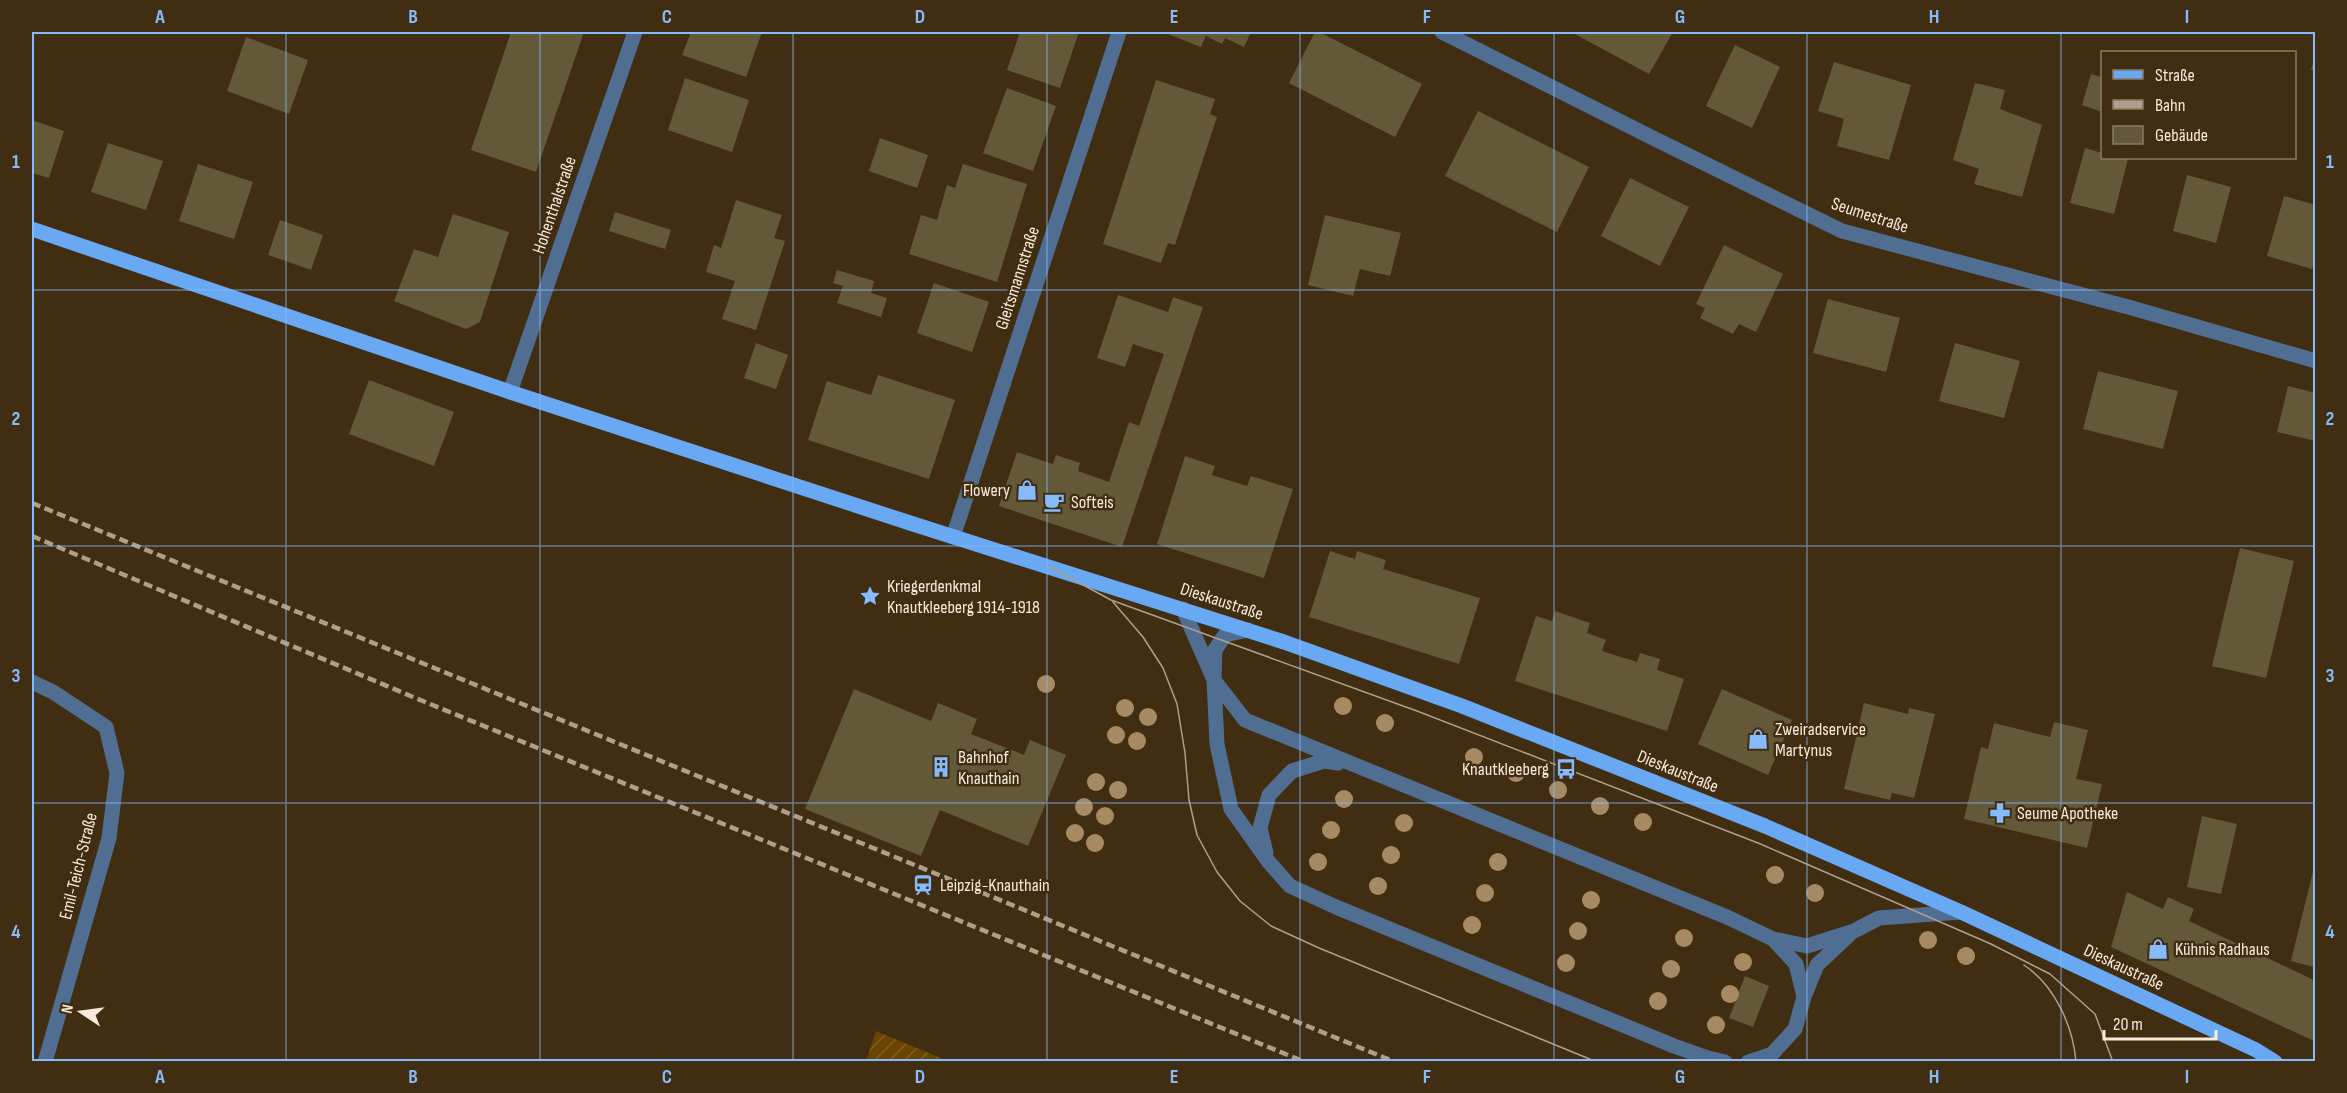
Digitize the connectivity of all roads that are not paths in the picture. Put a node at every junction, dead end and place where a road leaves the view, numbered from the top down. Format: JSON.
{"nodes":[{"id":1,"x":635,"y":32,"type":"edge"},
{"id":2,"x":1119,"y":32,"type":"edge"},
{"id":3,"x":1442,"y":32,"type":"edge"},
{"id":4,"x":32,"y":229,"type":"edge"},
{"id":5,"x":2316,"y":361,"type":"edge"},
{"id":6,"x":510,"y":392,"type":"junction"},
{"id":7,"x":953,"y":537,"type":"junction"},
{"id":8,"x":1183,"y":609,"type":"junction"},
{"id":9,"x":1248,"y":630,"type":"junction"},
{"id":10,"x":1214,"y":680,"type":"junction"},
{"id":11,"x":32,"y":682,"type":"edge"},
{"id":12,"x":1356,"y":766,"type":"junction"},
{"id":13,"x":1268,"y":861,"type":"junction"},
{"id":14,"x":1961,"y":912,"type":"junction"},
{"id":15,"x":1854,"y":931,"type":"junction"},
{"id":16,"x":1773,"y":939,"type":"junction"},
{"id":17,"x":1804,"y":997,"type":"junction"},
{"id":18,"x":45,"y":1062,"type":"edge"},
{"id":19,"x":1725,"y":1062,"type":"edge"},
{"id":20,"x":1748,"y":1062,"type":"edge"},
{"id":21,"x":2275,"y":1062,"type":"edge"}],
"edges":[{"from":1,"to":6,"type":"street","name":"Hohenthalstraße"},
{"from":2,"to":7,"type":"street","name":"Gleitsmannstraße"},
{"from":3,"to":5,"type":"street","name":"Seumestraße"},
{"from":4,"to":6,"type":"main road","name":"Dieskaustraße"},
{"from":6,"to":7,"type":"main road","name":"Dieskaustraße"},
{"from":7,"to":8,"type":"main road","name":"Dieskaustraße"},
{"from":8,"to":9,"type":"main road","name":"Dieskaustraße"},
{"from":8,"to":10,"type":"street"},
{"from":9,"to":10,"type":"street"},
{"from":9,"to":14,"type":"main road","name":"Dieskaustraße"},
{"from":10,"to":12,"type":"street"},
{"from":10,"to":13,"type":"street"},
{"from":11,"to":18,"type":"street","name":"Emil-Teich-Straße"},
{"from":12,"to":13,"type":"street"},
{"from":12,"to":16,"type":"street"},
{"from":13,"to":19,"type":"street"},
{"from":14,"to":15,"type":"street"},
{"from":14,"to":21,"type":"main road","name":"Dieskaustraße"},
{"from":15,"to":16,"type":"street"},
{"from":15,"to":17,"type":"street"},
{"from":16,"to":17,"type":"street"},
{"from":17,"to":20,"type":"street"}]}
